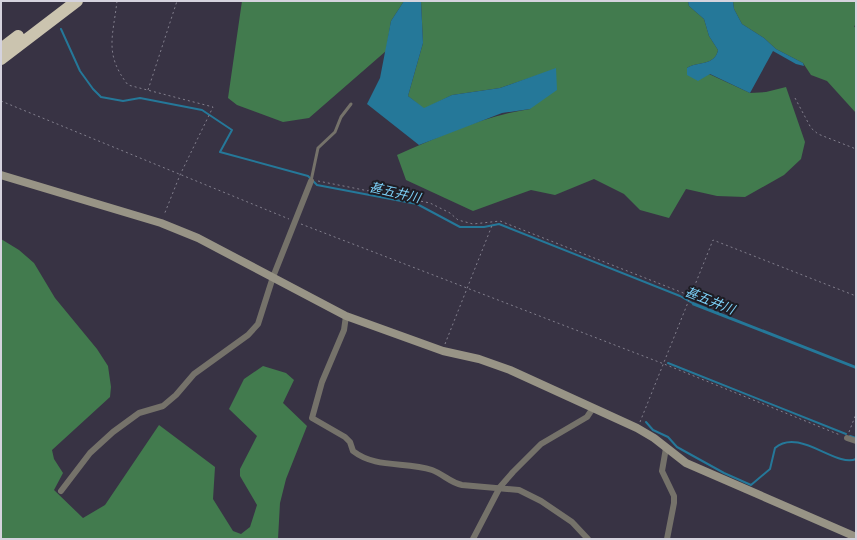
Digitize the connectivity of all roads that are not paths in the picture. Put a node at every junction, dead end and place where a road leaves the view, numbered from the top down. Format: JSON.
{"nodes":[{"id":1,"x":64,"y":1,"type":"edge"},
{"id":2,"x":77,"y":1,"type":"edge"},
{"id":3,"x":1,"y":49,"type":"edge"},
{"id":4,"x":1,"y":59,"type":"edge"},
{"id":5,"x":351,"y":104,"type":"dead end"},
{"id":6,"x":1,"y":174,"type":"edge"},
{"id":7,"x":311,"y":181,"type":"joint"},
{"id":8,"x":273,"y":277,"type":"junction"},
{"id":9,"x":346,"y":316,"type":"junction"},
{"id":10,"x":593,"y":408,"type":"junction"},
{"id":11,"x":847,"y":438,"type":"road end"},
{"id":12,"x":856,"y":441,"type":"edge"},
{"id":13,"x":666,"y":448,"type":"junction"},
{"id":14,"x":500,"y":487,"type":"junction"},
{"id":15,"x":61,"y":491,"type":"dead end"},
{"id":16,"x":856,"y":537,"type":"edge"},
{"id":17,"x":473,"y":539,"type":"edge"},
{"id":18,"x":588,"y":539,"type":"edge"},
{"id":19,"x":667,"y":539,"type":"edge"}],
"edges":[{"from":1,"to":3,"type":"highway"},
{"from":2,"to":4,"type":"highway"},
{"from":5,"to":7,"type":"lane"},
{"from":6,"to":8,"type":"street"},
{"from":7,"to":8,"type":"street"},
{"from":8,"to":9,"type":"street"},
{"from":8,"to":15,"type":"street"},
{"from":9,"to":10,"type":"street"},
{"from":9,"to":14,"type":"street"},
{"from":10,"to":13,"type":"street"},
{"from":10,"to":14,"type":"street"},
{"from":11,"to":12,"type":"street"},
{"from":13,"to":16,"type":"street"},
{"from":13,"to":19,"type":"street"},
{"from":14,"to":17,"type":"street"},
{"from":14,"to":18,"type":"street"}]}
